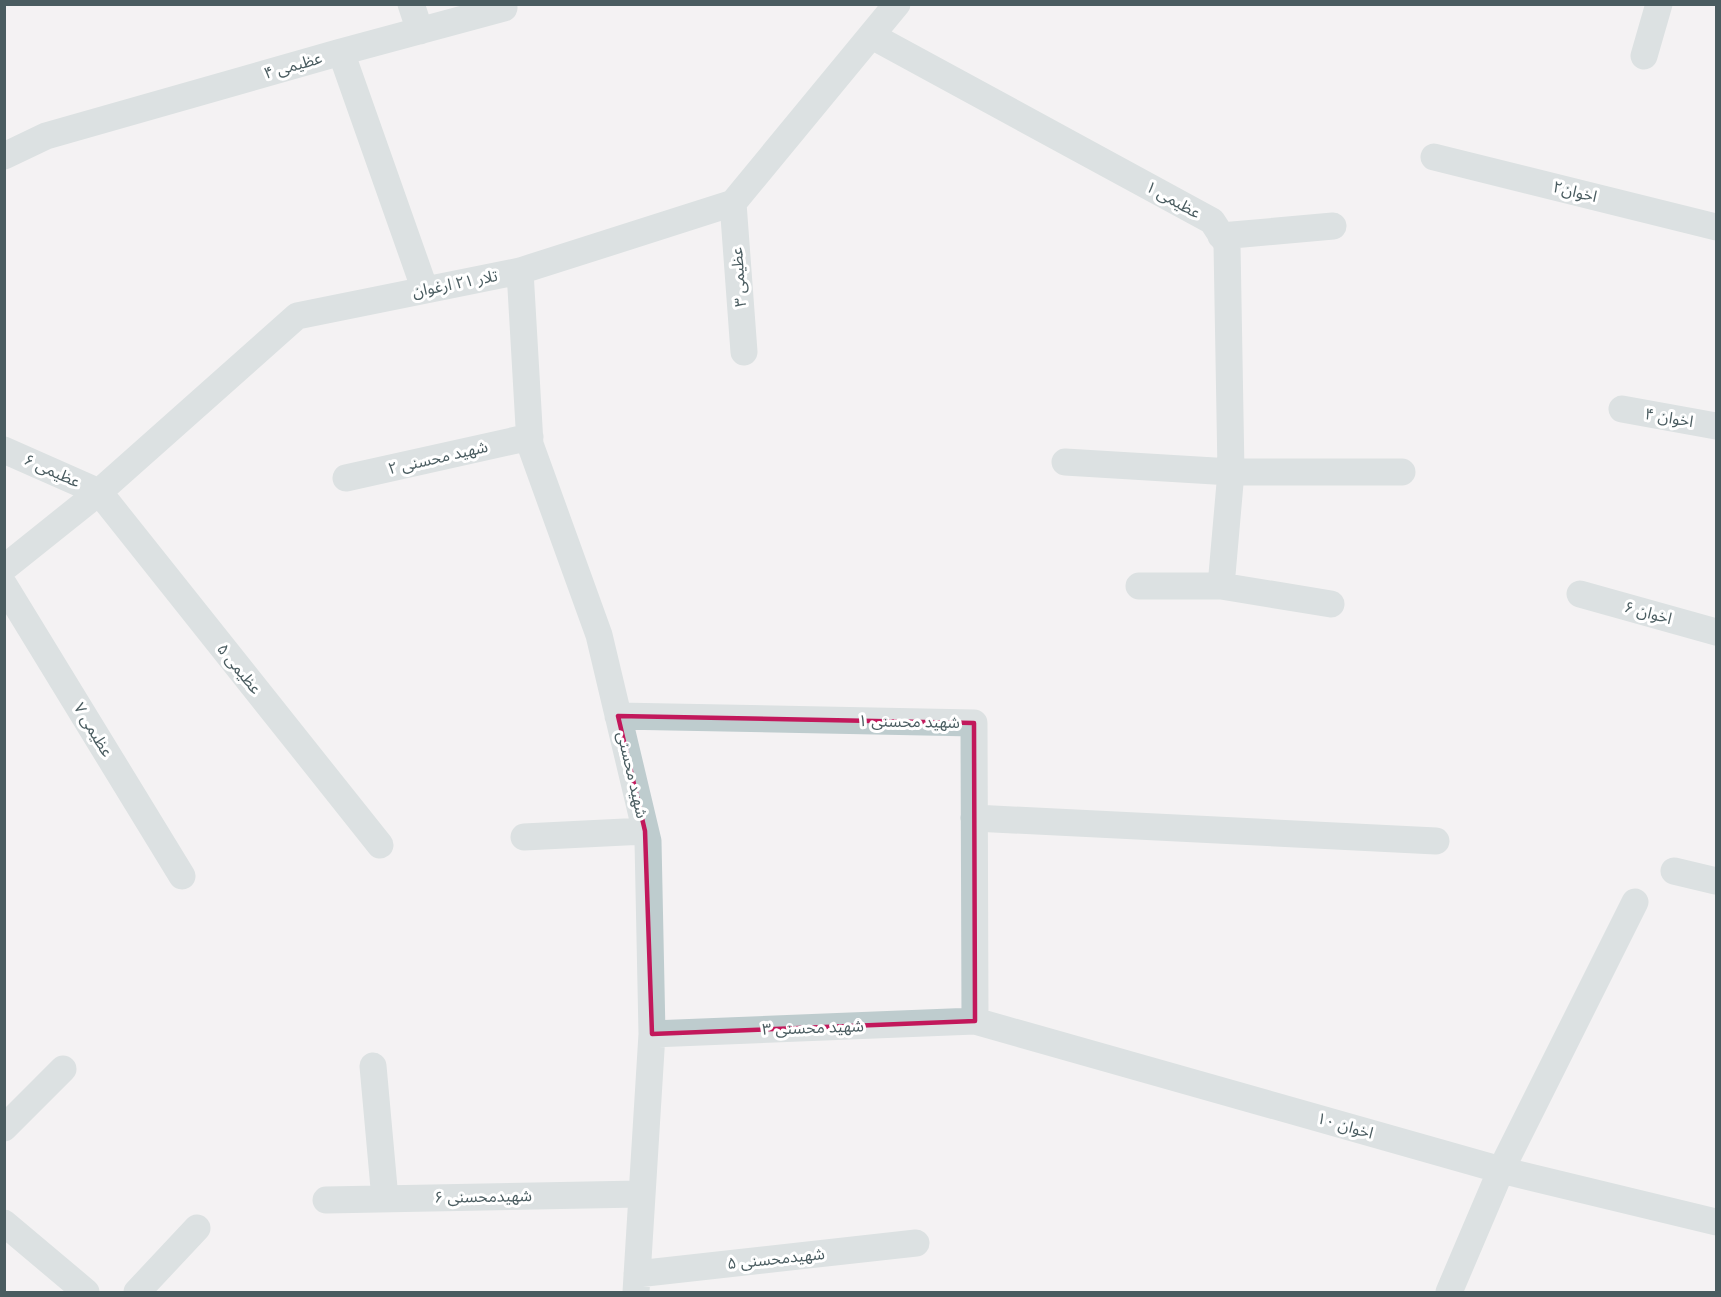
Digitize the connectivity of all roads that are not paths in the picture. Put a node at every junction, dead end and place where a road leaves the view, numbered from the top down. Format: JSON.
{"nodes":[{"id":1,"x":411,"y":4,"type":"edge"},
{"id":2,"x":897,"y":4,"type":"edge"},
{"id":3,"x":1659,"y":4,"type":"edge"},
{"id":4,"x":504,"y":8,"type":"dead end"},
{"id":5,"x":420,"y":31,"type":"junction"},
{"id":6,"x":872,"y":36,"type":"junction"},
{"id":7,"x":341,"y":52,"type":"junction"},
{"id":8,"x":1644,"y":56,"type":"dead end"},
{"id":9,"x":4,"y":156,"type":"edge"},
{"id":10,"x":1434,"y":157,"type":"dead end"},
{"id":11,"x":733,"y":203,"type":"junction"},
{"id":12,"x":1333,"y":226,"type":"dead end"},
{"id":13,"x":1716,"y":227,"type":"edge"},
{"id":14,"x":1221,"y":236,"type":"junction"},
{"id":15,"x":520,"y":272,"type":"junction"},
{"id":16,"x":425,"y":290,"type":"junction"},
{"id":17,"x":744,"y":352,"type":"dead end"},
{"id":18,"x":1622,"y":409,"type":"dead end"},
{"id":19,"x":1716,"y":426,"type":"edge"},
{"id":20,"x":530,"y":437,"type":"junction"},
{"id":21,"x":4,"y":450,"type":"edge"},
{"id":22,"x":1065,"y":462,"type":"dead end"},
{"id":23,"x":1231,"y":472,"type":"junction"},
{"id":24,"x":1402,"y":472,"type":"dead end"},
{"id":25,"x":346,"y":478,"type":"dead end"},
{"id":26,"x":99,"y":492,"type":"junction"},
{"id":27,"x":4,"y":568,"type":"edge"},
{"id":28,"x":4,"y":585,"type":"edge"},
{"id":29,"x":1139,"y":586,"type":"dead end"},
{"id":30,"x":1221,"y":586,"type":"junction"},
{"id":31,"x":1580,"y":594,"type":"dead end"},
{"id":32,"x":1331,"y":604,"type":"dead end"},
{"id":33,"x":1716,"y":632,"type":"edge"},
{"id":34,"x":618,"y":716,"type":"junction"},
{"id":35,"x":974,"y":818,"type":"junction"},
{"id":36,"x":645,"y":831,"type":"junction"},
{"id":37,"x":524,"y":837,"type":"dead end"},
{"id":38,"x":1436,"y":842,"type":"dead end"},
{"id":39,"x":380,"y":845,"type":"dead end"},
{"id":40,"x":1674,"y":871,"type":"dead end"},
{"id":41,"x":182,"y":876,"type":"dead end"},
{"id":42,"x":1716,"y":881,"type":"edge"},
{"id":43,"x":1635,"y":902,"type":"dead end"},
{"id":44,"x":975,"y":1021,"type":"junction"},
{"id":45,"x":652,"y":1034,"type":"junction"},
{"id":46,"x":373,"y":1066,"type":"dead end"},
{"id":47,"x":63,"y":1069,"type":"dead end"},
{"id":48,"x":4,"y":1128,"type":"edge"},
{"id":49,"x":1501,"y":1170,"type":"junction"},
{"id":50,"x":640,"y":1194,"type":"junction"},
{"id":51,"x":386,"y":1199,"type":"junction"},
{"id":52,"x":326,"y":1200,"type":"dead end"},
{"id":53,"x":1716,"y":1222,"type":"edge"},
{"id":54,"x":197,"y":1228,"type":"dead end"},
{"id":55,"x":10,"y":1236,"type":"edge"},
{"id":56,"x":916,"y":1243,"type":"dead end"},
{"id":57,"x":636,"y":1283,"type":"edge"},
{"id":58,"x":86,"y":1293,"type":"edge"},
{"id":59,"x":137,"y":1293,"type":"edge"},
{"id":60,"x":1449,"y":1293,"type":"edge"}],
"edges":[{"from":1,"to":5,"type":"street"},
{"from":2,"to":6,"type":"street"},
{"from":3,"to":8,"type":"street"},
{"from":4,"to":5,"type":"street"},
{"from":5,"to":7,"type":"street"},
{"from":6,"to":11,"type":"street"},
{"from":6,"to":14,"type":"street","name":"عظیمی ۱"},
{"from":7,"to":9,"type":"street","name":"عظیمی ۴"},
{"from":7,"to":16,"type":"street","name":"عظیمی ۴"},
{"from":10,"to":13,"type":"street","name":"اخوان۲"},
{"from":11,"to":15,"type":"street","name":"تلار ۲۱ ارغوان"},
{"from":11,"to":17,"type":"street","name":"عظیمی ۳"},
{"from":12,"to":14,"type":"street"},
{"from":14,"to":23,"type":"street"},
{"from":15,"to":16,"type":"street","name":"تلار ۲۱ ارغوان"},
{"from":15,"to":20,"type":"street","name":"شهید محسنی"},
{"from":16,"to":26,"type":"street","name":"تلار ۲۱ ارغوان"},
{"from":18,"to":19,"type":"street","name":"اخوان ۴"},
{"from":20,"to":25,"type":"street","name":"شهید محسنی ۲"},
{"from":20,"to":34,"type":"street","name":"شهید محسنی"},
{"from":21,"to":26,"type":"street","name":"عظیمی ۶"},
{"from":22,"to":23,"type":"street"},
{"from":23,"to":24,"type":"street"},
{"from":23,"to":30,"type":"street"},
{"from":26,"to":27,"type":"street","name":"تلار ۲۱ ارغوان"},
{"from":26,"to":39,"type":"street","name":"عظیمی ۵"},
{"from":28,"to":41,"type":"street","name":"عظیمی ۷"},
{"from":29,"to":30,"type":"street"},
{"from":30,"to":32,"type":"street"},
{"from":31,"to":33,"type":"street","name":"اخوان ۶"},
{"from":34,"to":35,"type":"street","name":"شهید محسنی ۱"},
{"from":34,"to":36,"type":"street","name":"شهید محسنی"},
{"from":35,"to":38,"type":"street"},
{"from":35,"to":44,"type":"street","name":"شهید محسنی ۱"},
{"from":36,"to":37,"type":"street"},
{"from":36,"to":45,"type":"street","name":"شهید محسنی"},
{"from":40,"to":42,"type":"street"},
{"from":43,"to":49,"type":"street"},
{"from":44,"to":45,"type":"street","name":"شهید محسنی ۳"},
{"from":44,"to":49,"type":"street","name":"اخوان ۱۰"},
{"from":45,"to":50,"type":"street","name":"شهید محسنی"},
{"from":46,"to":51,"type":"street"},
{"from":47,"to":48,"type":"street"},
{"from":49,"to":53,"type":"street","name":"اخوان ۱۰"},
{"from":49,"to":60,"type":"street"},
{"from":50,"to":51,"type":"street","name":"شهیدمحسنی ۶"},
{"from":50,"to":57,"type":"street","name":"شهید محسنی"},
{"from":51,"to":52,"type":"street","name":"شهیدمحسنی ۶"},
{"from":54,"to":59,"type":"street"},
{"from":55,"to":58,"type":"street"},
{"from":56,"to":57,"type":"street","name":"شهیدمحسنی ۵"}]}
